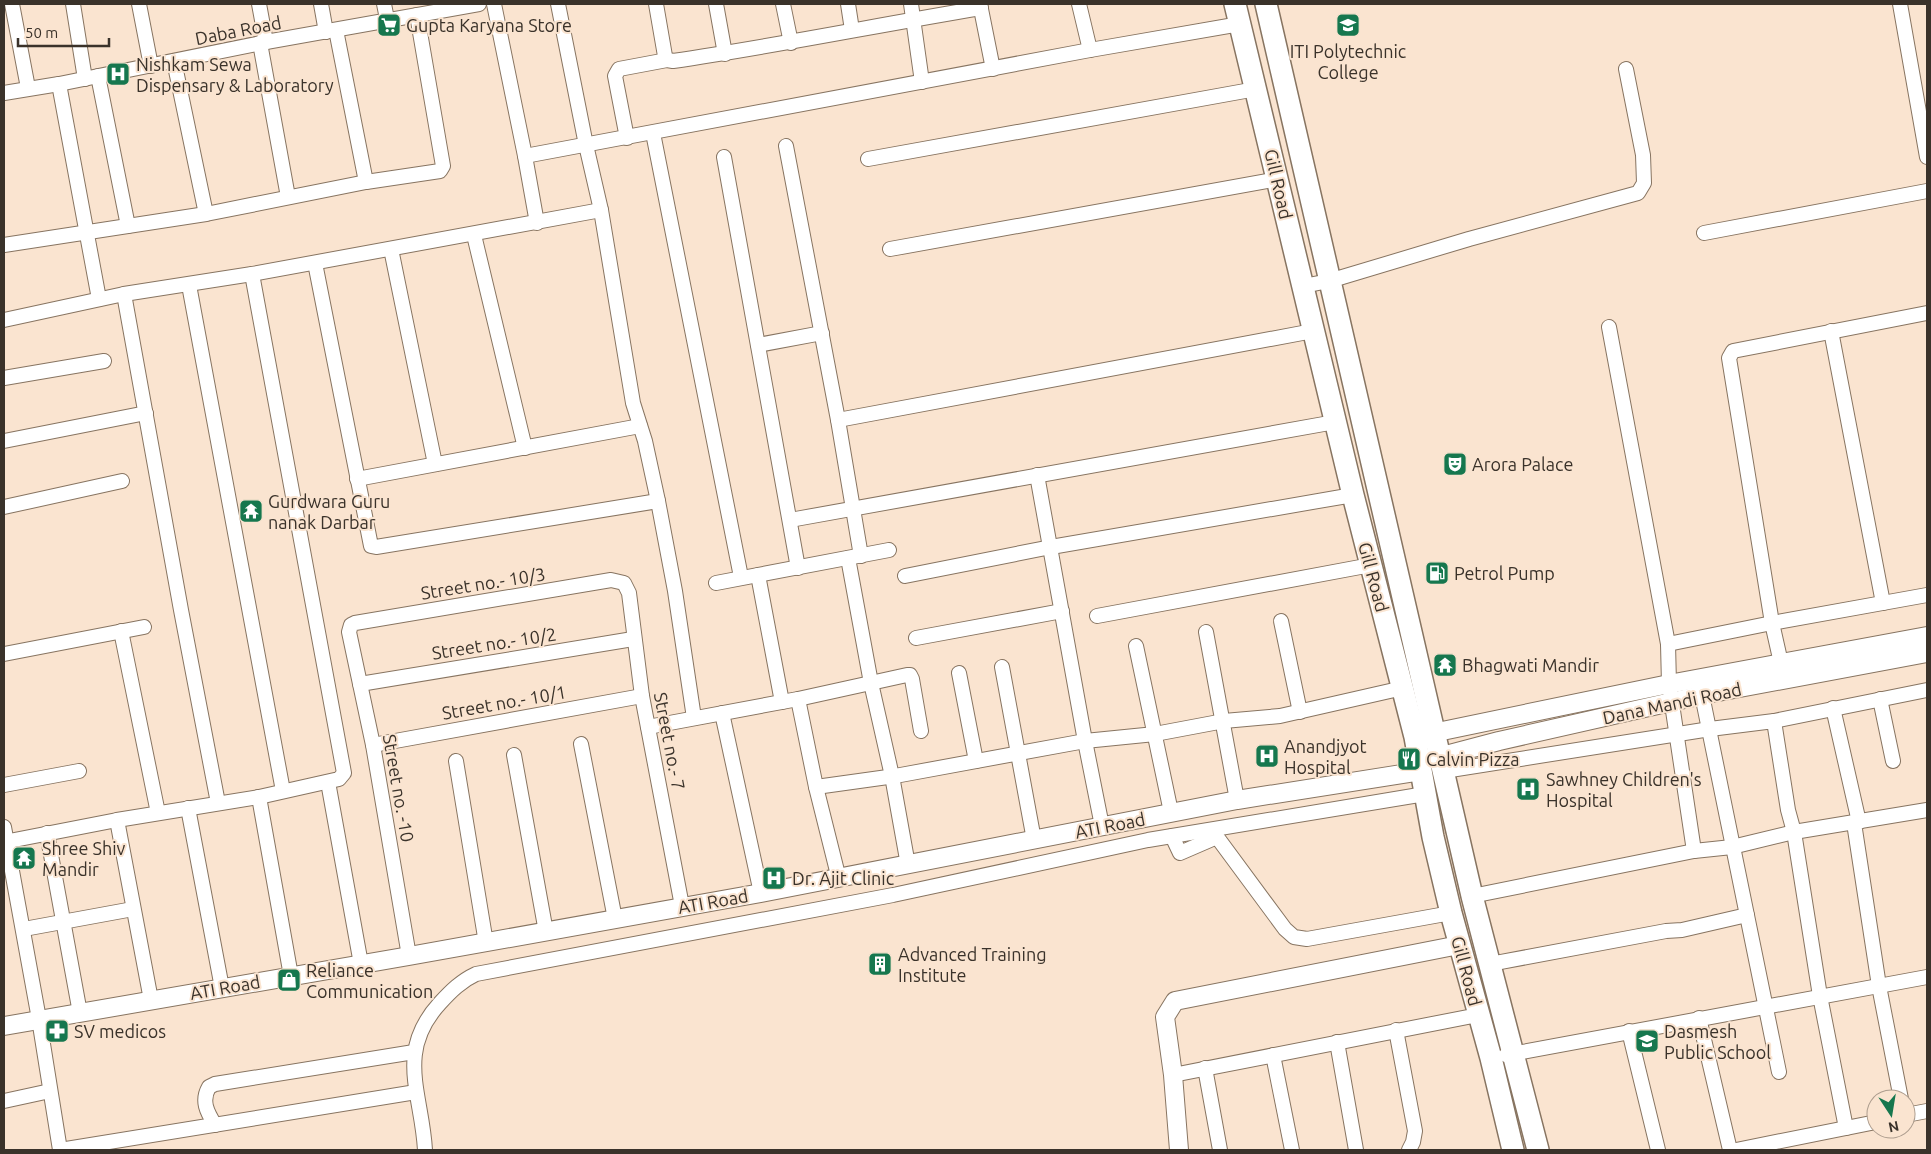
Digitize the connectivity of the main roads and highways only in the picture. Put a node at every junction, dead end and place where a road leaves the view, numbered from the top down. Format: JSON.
{"nodes":[{"id":1,"x":1235,"y":4,"type":"edge"},
{"id":2,"x":1266,"y":4,"type":"edge"},
{"id":3,"x":1513,"y":1150,"type":"edge"},
{"id":4,"x":1538,"y":1150,"type":"edge"}],
"edges":[{"from":1,"to":3,"type":"main road","name":"Gill Road"},
{"from":2,"to":4,"type":"main road","name":"Gill Road"}]}
